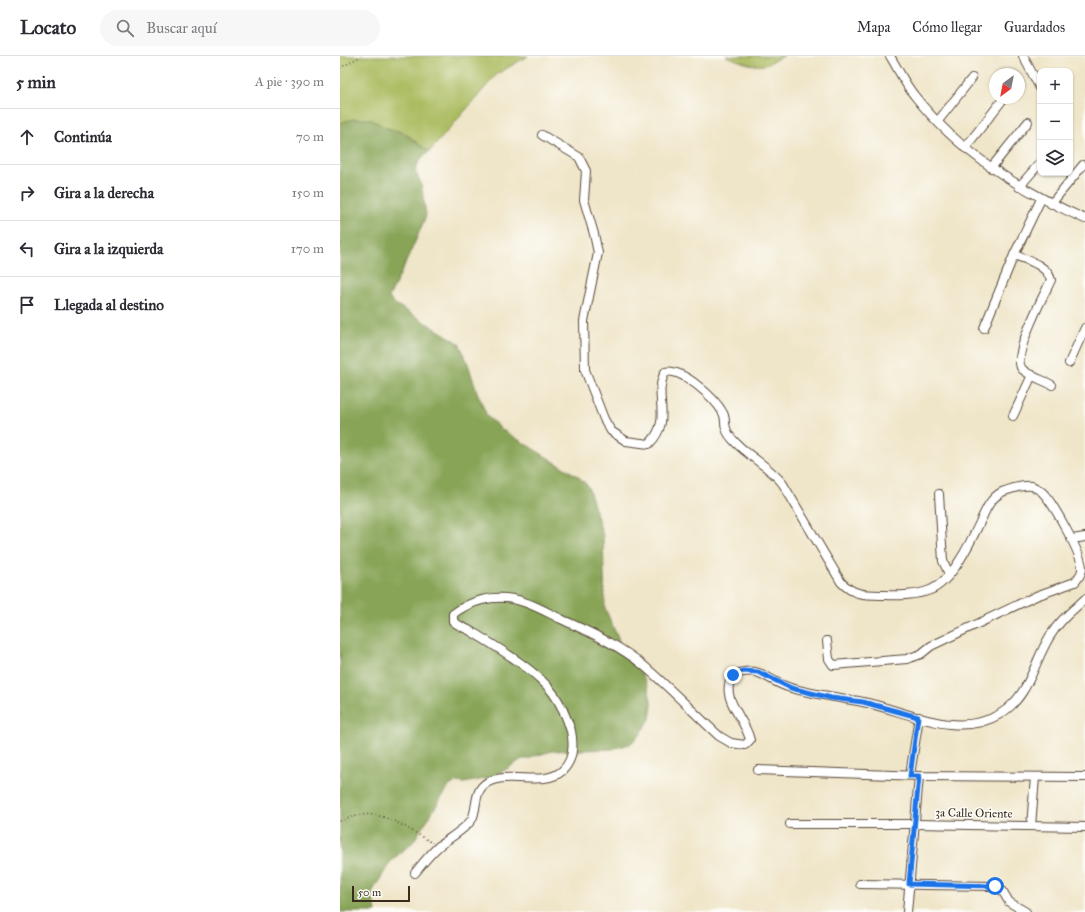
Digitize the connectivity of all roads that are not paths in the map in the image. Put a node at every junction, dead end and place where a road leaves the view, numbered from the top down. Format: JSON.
{"nodes":[{"id":1,"x":890,"y":56,"type":"edge"},
{"id":2,"x":1023,"y":56,"type":"edge"},
{"id":3,"x":972,"y":78,"type":"dead end"},
{"id":4,"x":1037,"y":82,"type":"edge"},
{"id":5,"x":999,"y":104,"type":"edge"},
{"id":6,"x":938,"y":121,"type":"junction"},
{"id":7,"x":1028,"y":122,"type":"dead end"},
{"id":8,"x":542,"y":135,"type":"dead end"},
{"id":9,"x":965,"y":148,"type":"junction"},
{"id":10,"x":1083,"y":165,"type":"dead end"},
{"id":11,"x":1037,"y":166,"type":"edge"},
{"id":12,"x":991,"y":168,"type":"junction"},
{"id":13,"x":1019,"y":186,"type":"junction"},
{"id":14,"x":1041,"y":199,"type":"junction"},
{"id":15,"x":1051,"y":204,"type":"junction"},
{"id":16,"x":1085,"y":219,"type":"edge"},
{"id":17,"x":1014,"y":255,"type":"junction"},
{"id":18,"x":984,"y":328,"type":"dead end"},
{"id":19,"x":1085,"y":329,"type":"edge"},
{"id":20,"x":1069,"y":363,"type":"dead end"},
{"id":21,"x":1032,"y":375,"type":"junction"},
{"id":22,"x":1052,"y":384,"type":"dead end"},
{"id":23,"x":1013,"y":416,"type":"dead end"},
{"id":24,"x":939,"y":494,"type":"dead end"},
{"id":25,"x":1085,"y":537,"type":"edge"},
{"id":26,"x":1072,"y":539,"type":"junction"},
{"id":27,"x":949,"y":574,"type":"junction"},
{"id":28,"x":1085,"y":599,"type":"edge"},
{"id":29,"x":827,"y":641,"type":"dead end"},
{"id":30,"x":918,"y":717,"type":"junction"},
{"id":31,"x":758,"y":770,"type":"dead end"},
{"id":32,"x":910,"y":776,"type":"junction"},
{"id":33,"x":919,"y":776,"type":"junction"},
{"id":34,"x":1035,"y":777,"type":"junction"},
{"id":35,"x":1085,"y":778,"type":"edge"},
{"id":36,"x":790,"y":824,"type":"dead end"},
{"id":37,"x":916,"y":824,"type":"junction"},
{"id":38,"x":1031,"y":826,"type":"junction"},
{"id":39,"x":1085,"y":827,"type":"edge"},
{"id":40,"x":414,"y":873,"type":"dead end"},
{"id":41,"x":860,"y":884,"type":"dead end"},
{"id":42,"x":909,"y":884,"type":"junction"},
{"id":43,"x":908,"y":912,"type":"edge"},
{"id":44,"x":1026,"y":912,"type":"edge"}],
"edges":[{"from":1,"to":6,"type":"street"},
{"from":2,"to":4,"type":"street"},
{"from":3,"to":6,"type":"street"},
{"from":5,"to":9,"type":"street"},
{"from":6,"to":9,"type":"street"},
{"from":7,"to":12,"type":"street"},
{"from":8,"to":27,"type":"street"},
{"from":9,"to":12,"type":"street"},
{"from":10,"to":15,"type":"street"},
{"from":11,"to":13,"type":"street"},
{"from":12,"to":13,"type":"street"},
{"from":13,"to":14,"type":"street"},
{"from":14,"to":15,"type":"street"},
{"from":14,"to":17,"type":"street"},
{"from":15,"to":16,"type":"street"},
{"from":17,"to":18,"type":"street"},
{"from":17,"to":21,"type":"street"},
{"from":19,"to":20,"type":"street"},
{"from":21,"to":22,"type":"street"},
{"from":21,"to":23,"type":"street"},
{"from":24,"to":27,"type":"street"},
{"from":25,"to":26,"type":"street"},
{"from":26,"to":27,"type":"street"},
{"from":26,"to":29,"type":"street"},
{"from":28,"to":30,"type":"street"},
{"from":30,"to":32,"type":"street"},
{"from":30,"to":40,"type":"street"},
{"from":31,"to":32,"type":"street"},
{"from":32,"to":33,"type":"street"},
{"from":33,"to":34,"type":"street"},
{"from":33,"to":37,"type":"street"},
{"from":34,"to":35,"type":"street"},
{"from":34,"to":38,"type":"street"},
{"from":36,"to":37,"type":"street","name":"3a Calle Oriente"},
{"from":37,"to":38,"type":"street","name":"3a Calle Oriente"},
{"from":37,"to":42,"type":"street"},
{"from":38,"to":39,"type":"street","name":"3a Calle Oriente"},
{"from":41,"to":42,"type":"street"},
{"from":42,"to":43,"type":"street"},
{"from":42,"to":44,"type":"street"}]}
